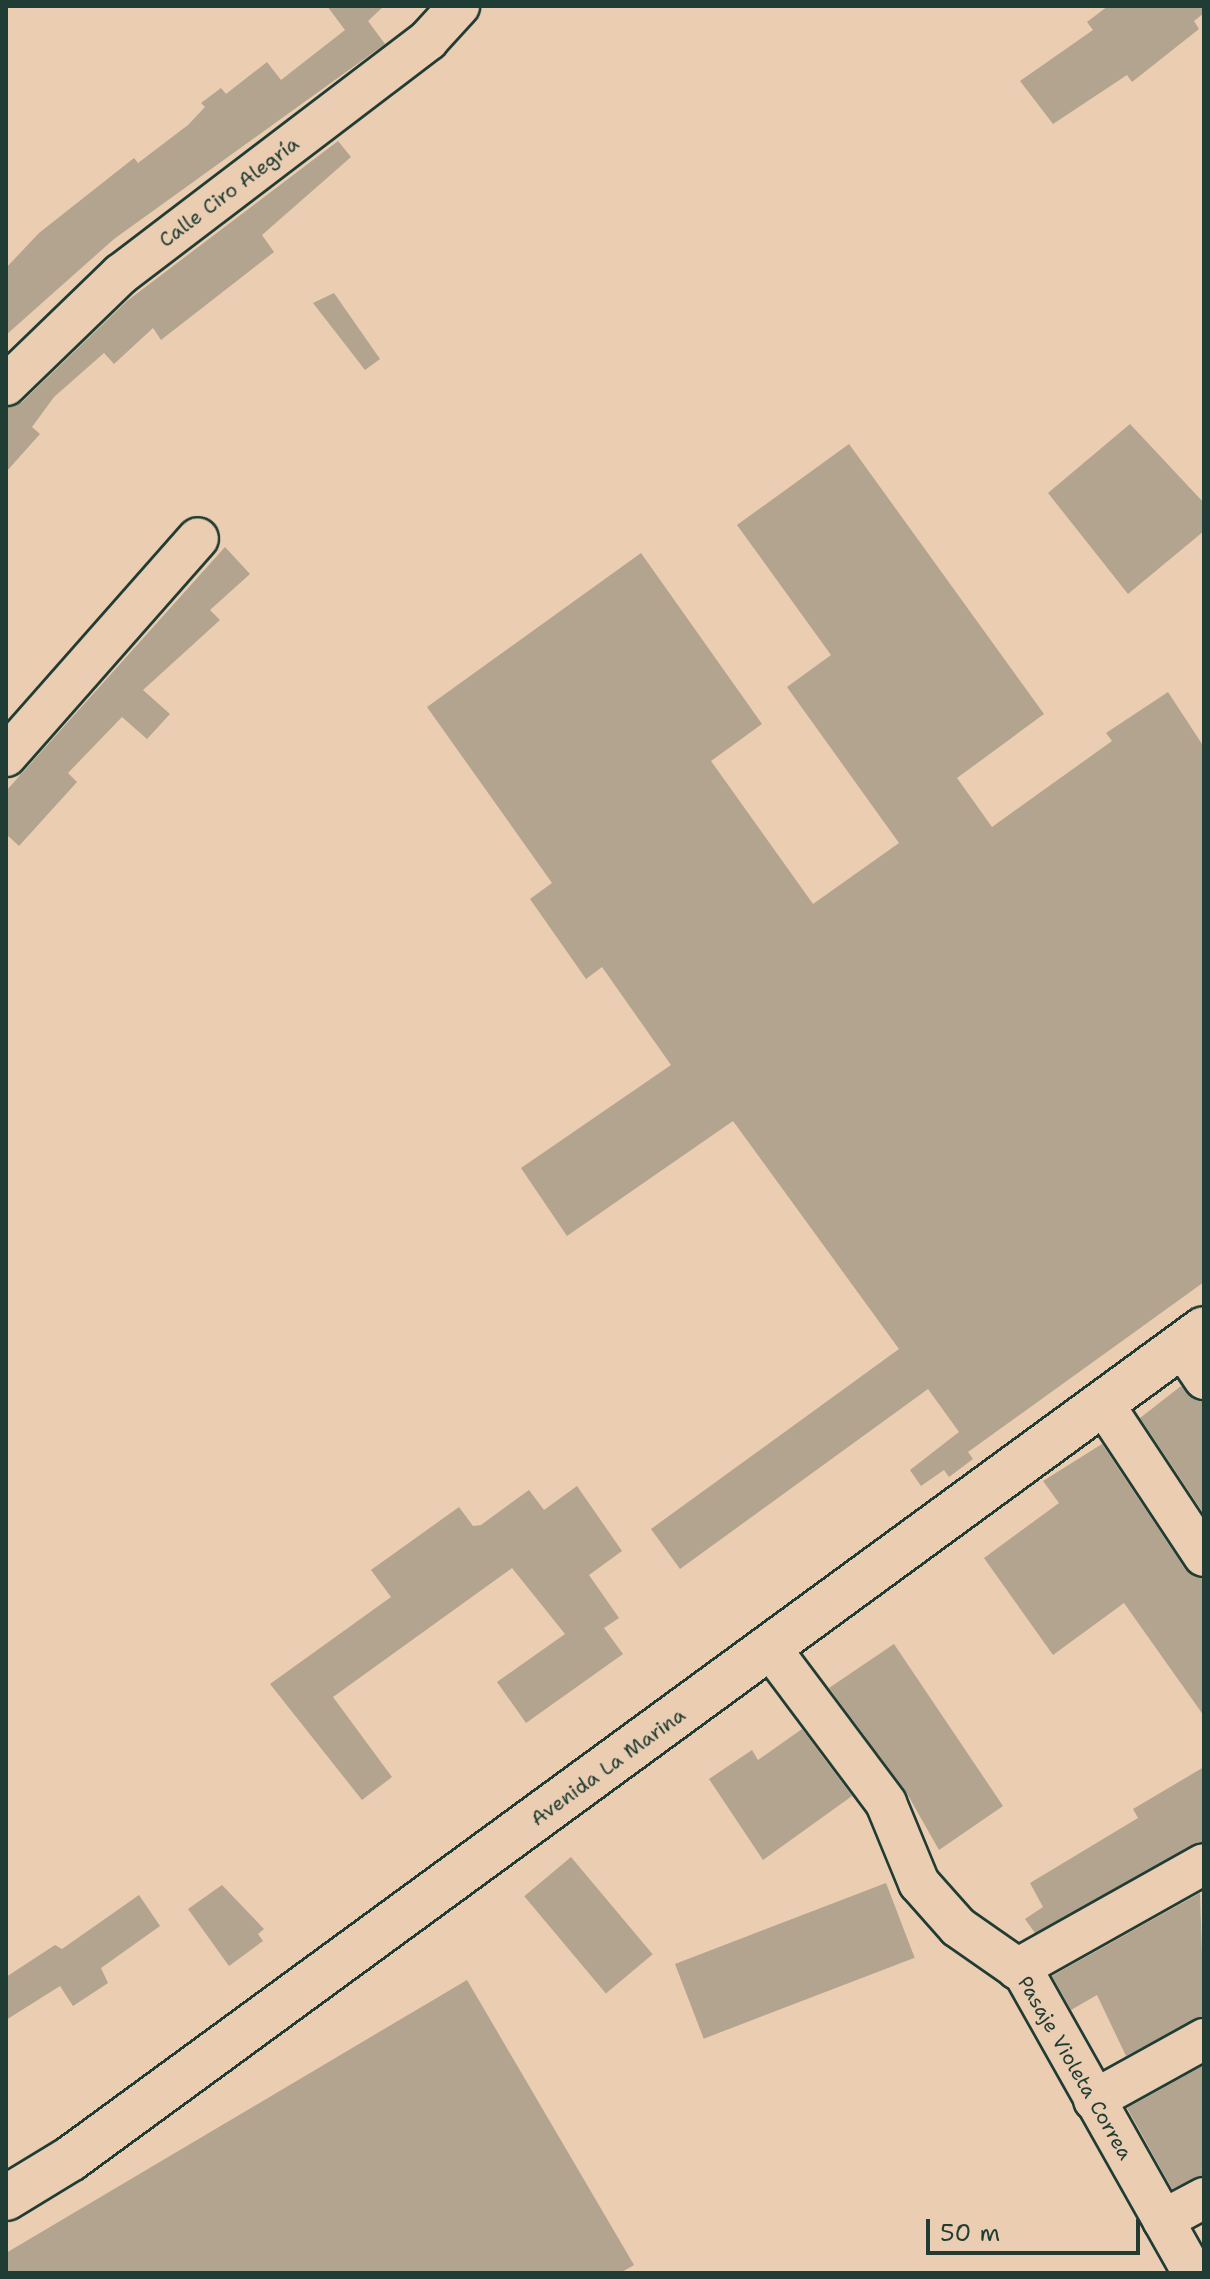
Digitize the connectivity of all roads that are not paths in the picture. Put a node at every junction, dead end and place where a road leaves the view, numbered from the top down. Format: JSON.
{"nodes":[{"id":1,"x":459,"y":6,"type":"edge"},
{"id":2,"x":6,"y":385,"type":"edge"},
{"id":3,"x":198,"y":538,"type":"dead end"},
{"id":4,"x":6,"y":756,"type":"edge"},
{"id":5,"x":1197,"y":1351,"type":"edge"},
{"id":6,"x":1104,"y":1405,"type":"junction"},
{"id":7,"x":1204,"y":1556,"type":"edge"},
{"id":8,"x":771,"y":1649,"type":"junction"},
{"id":9,"x":1204,"y":1864,"type":"edge"},
{"id":10,"x":1017,"y":1969,"type":"junction"},
{"id":11,"x":1204,"y":2039,"type":"edge"},
{"id":12,"x":1094,"y":2100,"type":"junction"},
{"id":13,"x":6,"y":2198,"type":"edge"},
{"id":14,"x":1204,"y":2198,"type":"edge"},
{"id":15,"x":1163,"y":2220,"type":"junction"},
{"id":16,"x":1193,"y":2273,"type":"edge"}],
"edges":[{"from":1,"to":2,"type":"street","name":"Calle Ciro Alegría"},
{"from":3,"to":4,"type":"street"},
{"from":5,"to":6,"type":"main road","name":"Avenida La Marina"},
{"from":6,"to":7,"type":"street"},
{"from":6,"to":8,"type":"main road","name":"Avenida La Marina"},
{"from":8,"to":10,"type":"street","name":"Pasaje Violeta Correa"},
{"from":8,"to":13,"type":"main road","name":"Avenida La Marina"},
{"from":9,"to":10,"type":"street"},
{"from":10,"to":12,"type":"street","name":"Pasaje Violeta Correa"},
{"from":11,"to":12,"type":"street"},
{"from":12,"to":15,"type":"street","name":"Pasaje Violeta Correa"},
{"from":14,"to":15,"type":"street"},
{"from":15,"to":16,"type":"street","name":"Pasaje Violeta Correa"}]}
